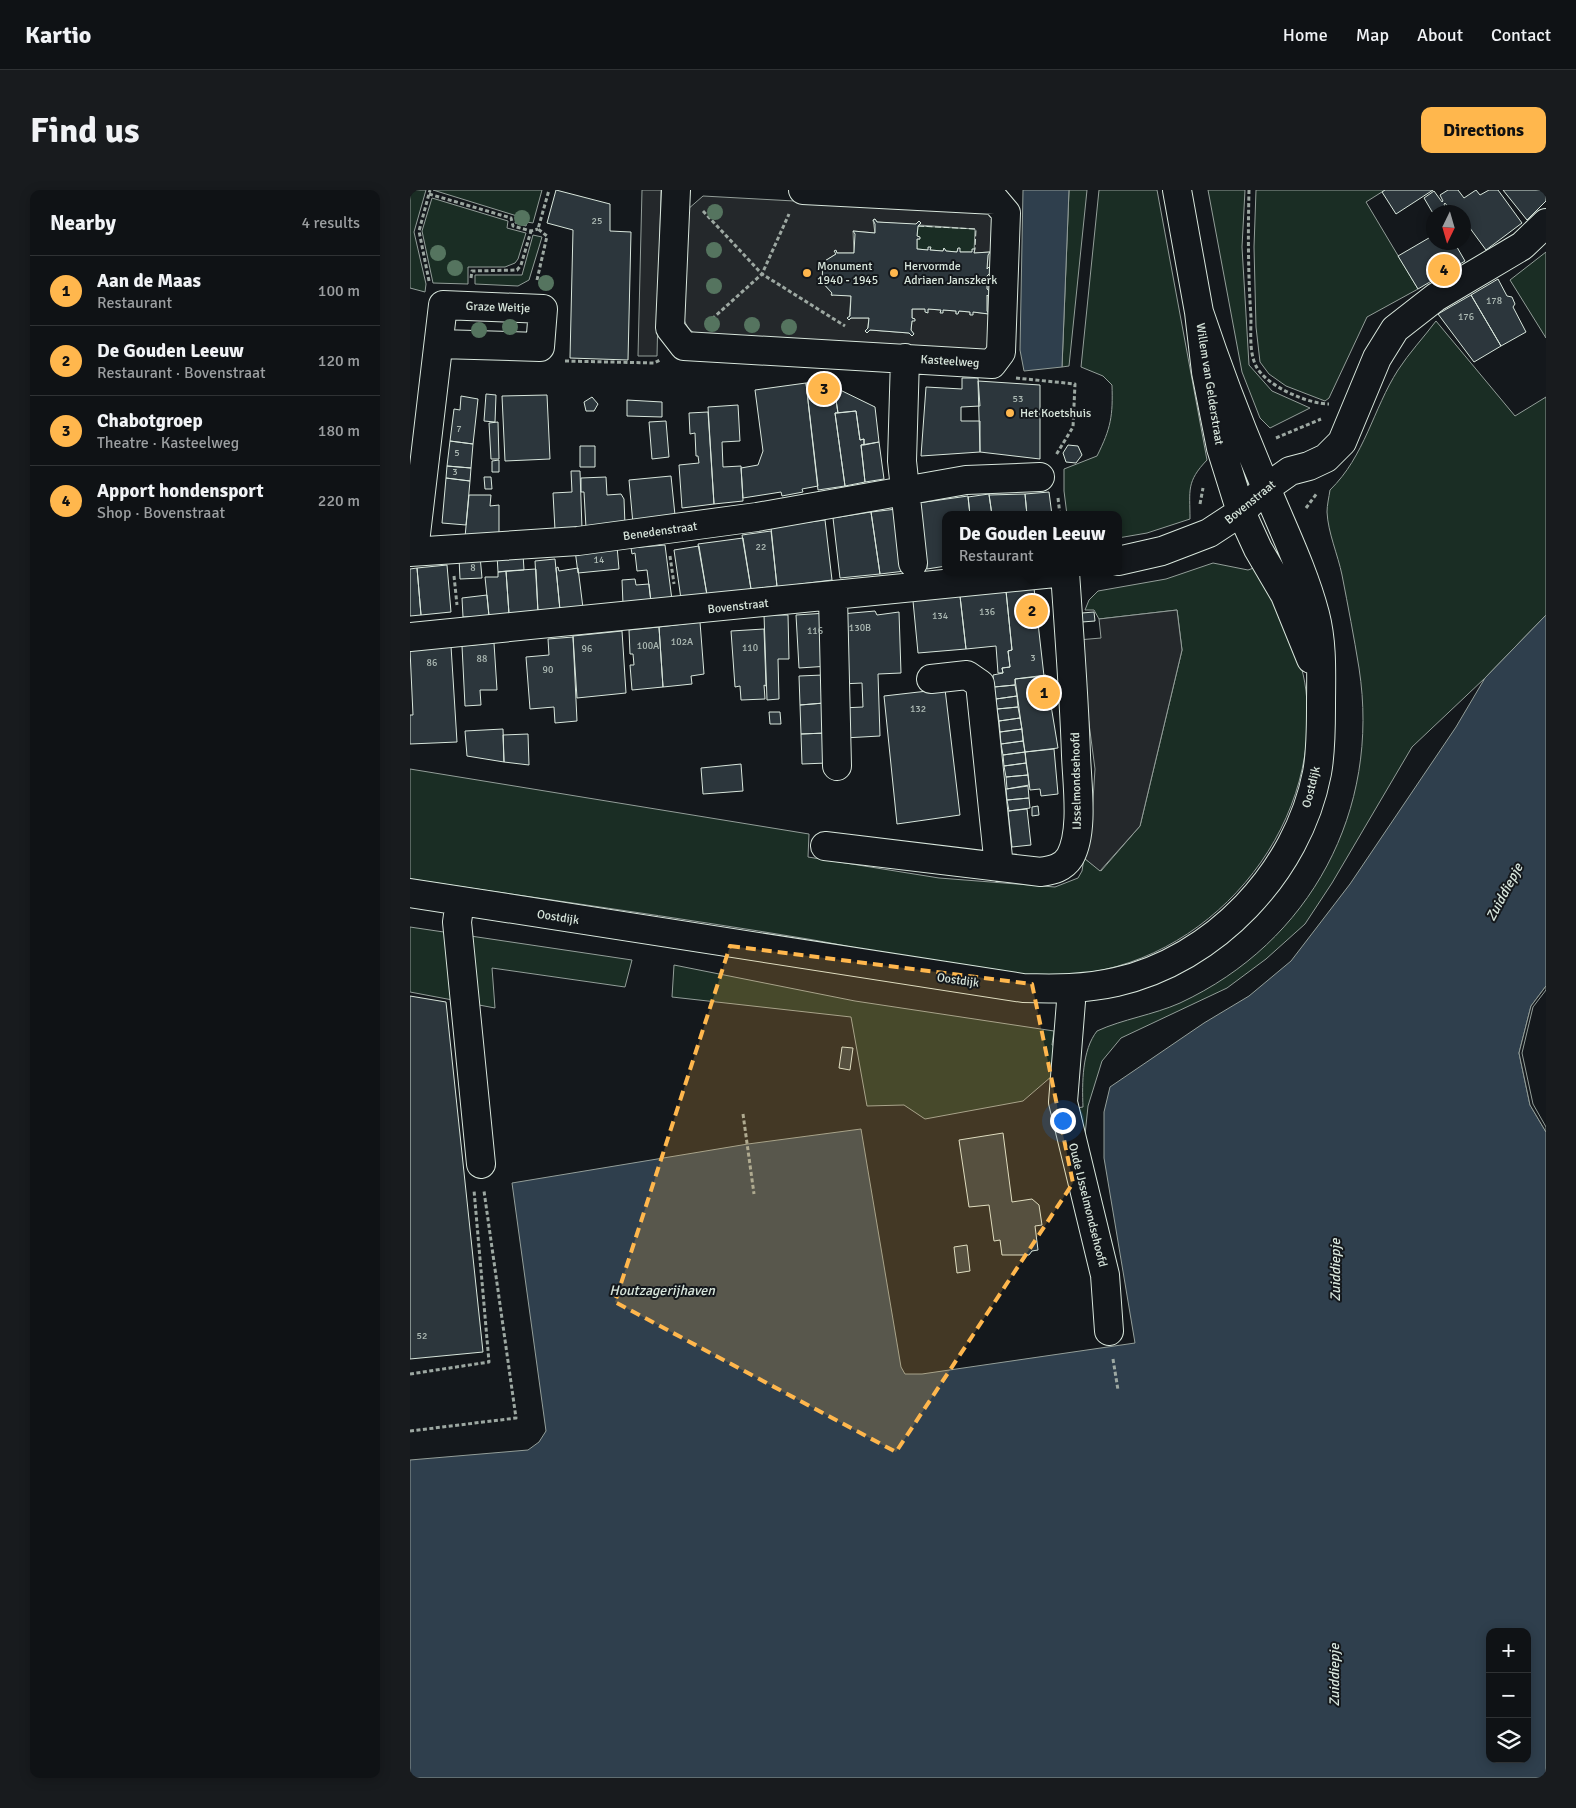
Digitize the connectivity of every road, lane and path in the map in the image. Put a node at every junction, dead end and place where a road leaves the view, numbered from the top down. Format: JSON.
{"nodes":[{"id":1,"x":549,"y":190,"type":"edge"},
{"id":2,"x":676,"y":190,"type":"edge"},
{"id":3,"x":1177,"y":190,"type":"edge"},
{"id":4,"x":1249,"y":190,"type":"edge"},
{"id":5,"x":429,"y":192,"type":"edge"},
{"id":6,"x":996,"y":195,"type":"edge"},
{"id":7,"x":797,"y":199,"type":"edge"},
{"id":8,"x":701,"y":209,"type":"dead end"},
{"id":9,"x":1546,"y":222,"type":"edge"},
{"id":10,"x":538,"y":229,"type":"junction"},
{"id":11,"x":531,"y":231,"type":"junction"},
{"id":12,"x":762,"y":274,"type":"junction"},
{"id":13,"x":443,"y":305,"type":"junction"},
{"id":14,"x":471,"y":306,"type":"junction"},
{"id":15,"x":531,"y":308,"type":"junction"},
{"id":16,"x":1199,"y":312,"type":"junction"},
{"id":17,"x":846,"y":326,"type":"dead end"},
{"id":18,"x":439,"y":344,"type":"junction"},
{"id":19,"x":684,"y":346,"type":"junction"},
{"id":20,"x":540,"y":347,"type":"junction"},
{"id":21,"x":905,"y":358,"type":"junction"},
{"id":22,"x":1017,"y":379,"type":"dead end"},
{"id":23,"x":1355,"y":406,"type":"junction"},
{"id":24,"x":1276,"y":438,"type":"dead end"},
{"id":25,"x":1050,"y":478,"type":"junction"},
{"id":26,"x":1266,"y":488,"type":"junction"},
{"id":27,"x":907,"y":489,"type":"junction"},
{"id":28,"x":1059,"y":511,"type":"edge"},
{"id":29,"x":1241,"y":512,"type":"junction"},
{"id":30,"x":665,"y":531,"type":"junction"},
{"id":31,"x":412,"y":551,"type":"edge"},
{"id":32,"x":1122,"y":560,"type":"edge"},
{"id":33,"x":913,"y":563,"type":"dead end"},
{"id":34,"x":1028,"y":576,"type":"edge"},
{"id":35,"x":1065,"y":576,"type":"edge"},
{"id":36,"x":676,"y":592,"type":"dead end"},
{"id":37,"x":833,"y":597,"type":"junction"},
{"id":38,"x":410,"y":637,"type":"edge"},
{"id":39,"x":931,"y":679,"type":"dead end"},
{"id":40,"x":1321,"y":683,"type":"junction"},
{"id":41,"x":837,"y":766,"type":"dead end"},
{"id":42,"x":825,"y":846,"type":"dead end"},
{"id":43,"x":999,"y":867,"type":"junction"},
{"id":44,"x":410,"y":893,"type":"edge"},
{"id":45,"x":460,"y":901,"type":"junction"},
{"id":46,"x":1072,"y":990,"type":"junction"},
{"id":47,"x":743,"y":1114,"type":"dead end"},
{"id":48,"x":481,"y":1164,"type":"junction"},
{"id":49,"x":754,"y":1194,"type":"dead end"},
{"id":50,"x":1111,"y":1344,"type":"joint"},
{"id":51,"x":410,"y":1374,"type":"edge"},
{"id":52,"x":1118,"y":1390,"type":"dead end"},
{"id":53,"x":410,"y":1431,"type":"edge"}],
"edges":[{"from":1,"to":10,"type":"path"},
{"from":2,"to":19,"type":"street"},
{"from":3,"to":16,"type":"street","name":"Willem van Gelderstraat"},
{"from":4,"to":23,"type":"path"},
{"from":5,"to":11,"type":"path"},
{"from":5,"to":13,"type":"path"},
{"from":6,"to":7,"type":"street","name":"Kasteelweg"},
{"from":6,"to":21,"type":"street","name":"Kasteelweg"},
{"from":7,"to":12,"type":"path"},
{"from":8,"to":12,"type":"path"},
{"from":9,"to":23,"type":"street","name":"Bovenstraat"},
{"from":10,"to":11,"type":"path"},
{"from":10,"to":15,"type":"path"},
{"from":11,"to":14,"type":"path"},
{"from":12,"to":17,"type":"path"},
{"from":12,"to":19,"type":"path"},
{"from":13,"to":14,"type":"street","name":"Graze Weitje"},
{"from":13,"to":18,"type":"street"},
{"from":14,"to":15,"type":"street","name":"Graze Weitje"},
{"from":15,"to":20,"type":"street","name":"Graze Weitje"},
{"from":16,"to":26,"type":"street","name":"Willem van Gelderstraat"},
{"from":16,"to":29,"type":"street","name":"Willem van Gelderstraat"},
{"from":18,"to":20,"type":"street"},
{"from":18,"to":31,"type":"street"},
{"from":19,"to":20,"type":"path"},
{"from":19,"to":21,"type":"street","name":"Kasteelweg"},
{"from":21,"to":27,"type":"street","name":"Kasteelweg"},
{"from":22,"to":25,"type":"path"},
{"from":23,"to":24,"type":"path"},
{"from":23,"to":26,"type":"street","name":"Bovenstraat"},
{"from":25,"to":27,"type":"street","name":"Benedenstraat"},
{"from":25,"to":28,"type":"path"},
{"from":26,"to":29,"type":"street","name":"Bovenstraat"},
{"from":26,"to":40,"type":"street","name":"Oostdijk"},
{"from":27,"to":30,"type":"street","name":"Benedenstraat"},
{"from":27,"to":33,"type":"street"},
{"from":29,"to":32,"type":"street","name":"Bovenstraat"},
{"from":29,"to":40,"type":"street","name":"Oostdijk"},
{"from":30,"to":31,"type":"street","name":"Benedenstraat"},
{"from":30,"to":36,"type":"path"},
{"from":34,"to":37,"type":"street","name":"Bovenstraat"},
{"from":35,"to":43,"type":"street","name":"IJsselmondsehoofd"},
{"from":37,"to":38,"type":"street","name":"Bovenstraat"},
{"from":37,"to":41,"type":"street"},
{"from":39,"to":43,"type":"street"},
{"from":40,"to":46,"type":"street","name":"Oostdijk"},
{"from":42,"to":43,"type":"street","name":"IJsselmondsehoofd"},
{"from":44,"to":45,"type":"street","name":"Oostdijk"},
{"from":45,"to":46,"type":"street","name":"Oostdijk"},
{"from":45,"to":48,"type":"street"},
{"from":46,"to":50,"type":"street","name":"Oude IJsselmondsehoofd"},
{"from":47,"to":49,"type":"path"},
{"from":48,"to":51,"type":"path"},
{"from":48,"to":53,"type":"path"},
{"from":50,"to":52,"type":"path"}]}
